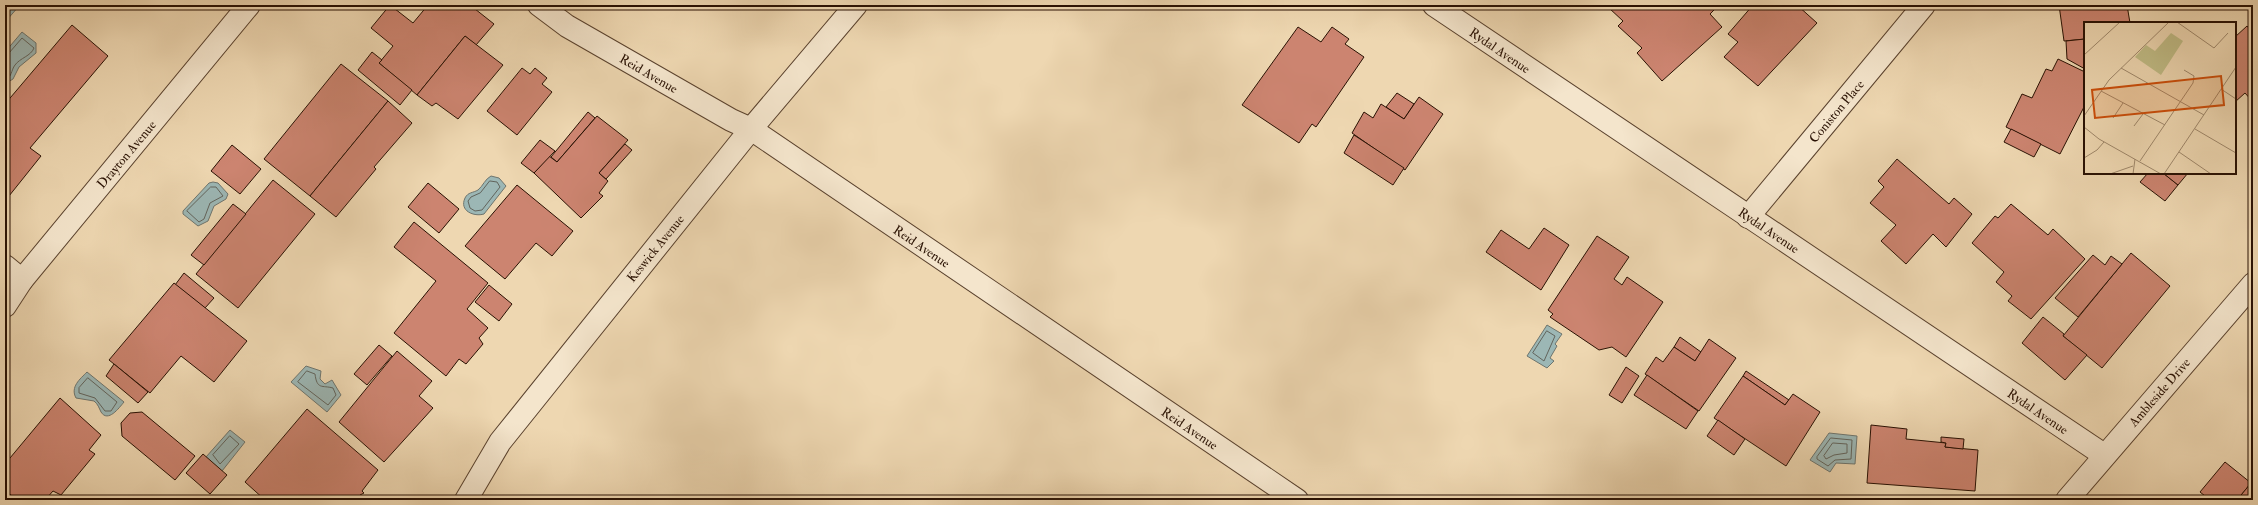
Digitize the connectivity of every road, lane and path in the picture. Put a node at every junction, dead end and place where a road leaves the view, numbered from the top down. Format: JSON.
{"nodes":[{"id":1,"x":249,"y":5,"type":"edge"},
{"id":2,"x":539,"y":5,"type":"edge"},
{"id":3,"x":856,"y":5,"type":"edge"},
{"id":4,"x":1434,"y":5,"type":"edge"},
{"id":5,"x":1924,"y":5,"type":"edge"},
{"id":6,"x":751,"y":129,"type":"junction"},
{"id":7,"x":1748,"y":217,"type":"junction"},
{"id":8,"x":5,"y":266,"type":"edge"},
{"id":9,"x":22,"y":280,"type":"junction"},
{"id":10,"x":2253,"y":284,"type":"edge"},
{"id":11,"x":5,"y":306,"type":"edge"},
{"id":12,"x":2104,"y":455,"type":"junction"},
{"id":13,"x":466,"y":500,"type":"edge"},
{"id":14,"x":1297,"y":500,"type":"edge"},
{"id":15,"x":2066,"y":500,"type":"edge"}],
"edges":[{"from":1,"to":9,"type":"street","name":"Drayton Avenue"},
{"from":2,"to":6,"type":"street","name":"Reid Avenue"},
{"from":3,"to":6,"type":"street","name":"Keswick Avenue"},
{"from":4,"to":7,"type":"street","name":"Rydal Avenue"},
{"from":5,"to":7,"type":"street","name":"Coniston Place"},
{"from":6,"to":13,"type":"street","name":"Keswick Avenue"},
{"from":6,"to":14,"type":"street","name":"Reid Avenue"},
{"from":7,"to":12,"type":"street","name":"Rydal Avenue"},
{"from":8,"to":9,"type":"street"},
{"from":9,"to":11,"type":"street","name":"Drayton Avenue"},
{"from":10,"to":12,"type":"street","name":"Ambleside Drive"},
{"from":12,"to":15,"type":"street","name":"Ambleside Drive"}]}
